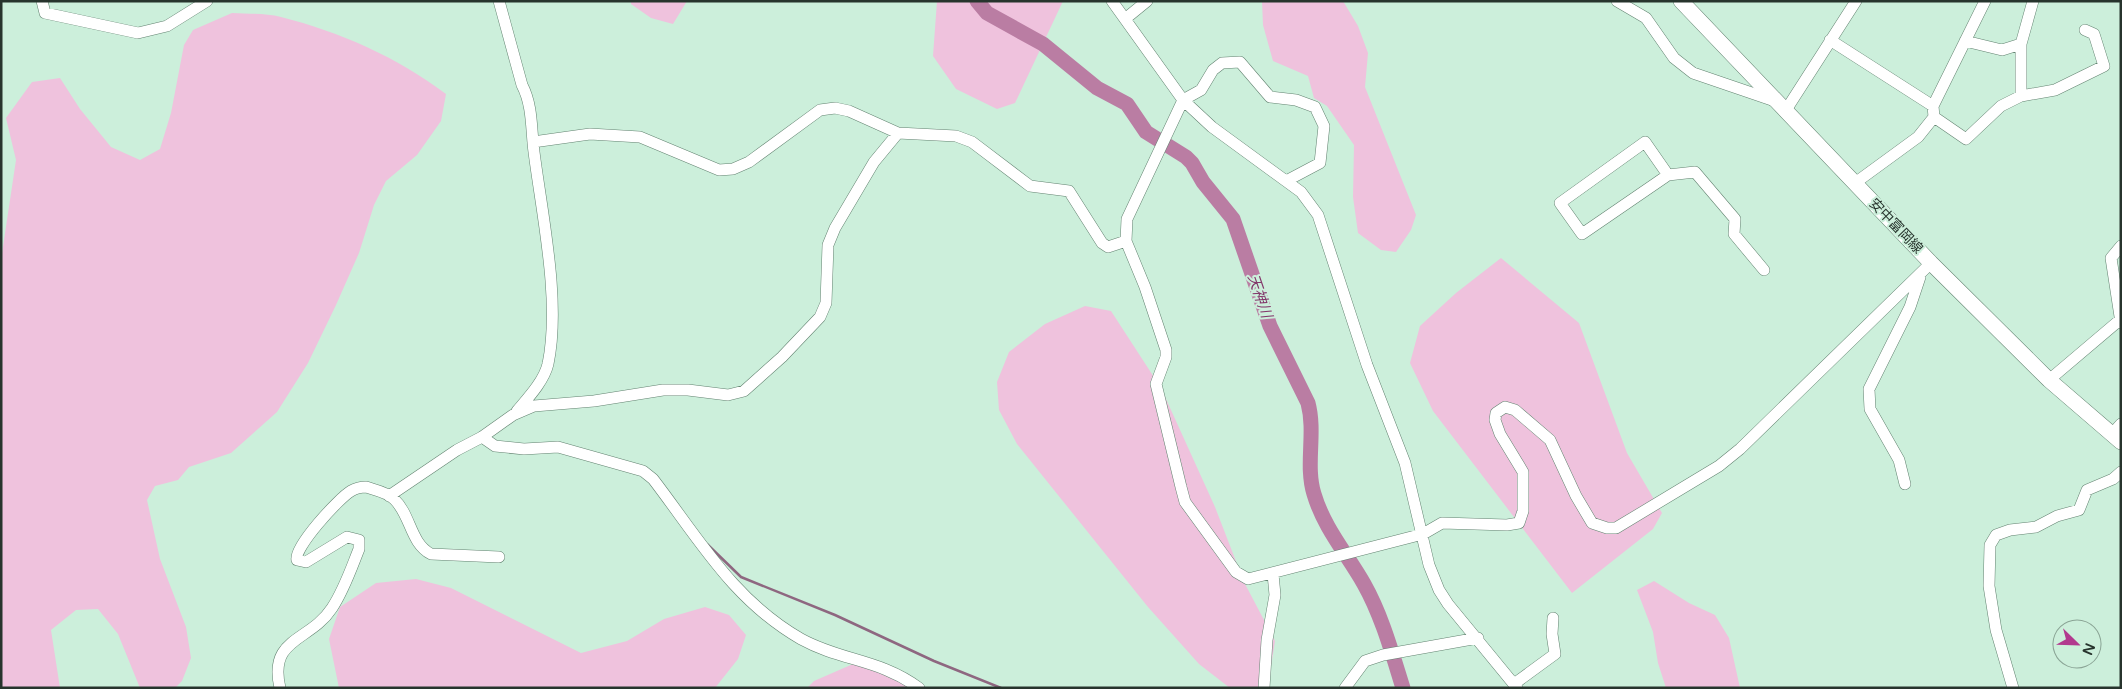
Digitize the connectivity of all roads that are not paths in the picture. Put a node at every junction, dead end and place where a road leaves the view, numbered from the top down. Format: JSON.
{"nodes":[{"id":1,"x":42,"y":1,"type":"edge"},
{"id":2,"x":207,"y":1,"type":"edge"},
{"id":3,"x":499,"y":1,"type":"edge"},
{"id":4,"x":1112,"y":1,"type":"edge"},
{"id":5,"x":1148,"y":1,"type":"edge"},
{"id":6,"x":1616,"y":1,"type":"edge"},
{"id":7,"x":1681,"y":1,"type":"edge"},
{"id":8,"x":1856,"y":1,"type":"edge"},
{"id":9,"x":1985,"y":1,"type":"edge"},
{"id":10,"x":2033,"y":1,"type":"edge"},
{"id":11,"x":1125,"y":19,"type":"junction"},
{"id":12,"x":2085,"y":30,"type":"dead end"},
{"id":13,"x":1830,"y":40,"type":"junction"},
{"id":14,"x":1966,"y":41,"type":"junction"},
{"id":15,"x":2021,"y":44,"type":"junction"},
{"id":16,"x":2020,"y":96,"type":"junction"},
{"id":17,"x":1183,"y":100,"type":"junction"},
{"id":18,"x":1781,"y":106,"type":"junction"},
{"id":19,"x":1934,"y":112,"type":"junction"},
{"id":20,"x":898,"y":132,"type":"junction"},
{"id":21,"x":533,"y":142,"type":"junction"},
{"id":22,"x":1668,"y":175,"type":"junction"},
{"id":23,"x":1286,"y":181,"type":"junction"},
{"id":24,"x":1855,"y":183,"type":"junction"},
{"id":25,"x":1126,"y":241,"type":"junction"},
{"id":26,"x":2121,"y":246,"type":"edge"},
{"id":27,"x":2111,"y":258,"type":"junction"},
{"id":28,"x":2121,"y":267,"type":"edge"},
{"id":29,"x":1926,"y":268,"type":"junction"},
{"id":30,"x":1764,"y":270,"type":"dead end"},
{"id":31,"x":2120,"y":321,"type":"edge"},
{"id":32,"x":2049,"y":380,"type":"junction"},
{"id":33,"x":513,"y":415,"type":"junction"},
{"id":34,"x":2118,"y":433,"type":"edge"},
{"id":35,"x":482,"y":437,"type":"junction"},
{"id":36,"x":2121,"y":472,"type":"edge"},
{"id":37,"x":1905,"y":484,"type":"dead end"},
{"id":38,"x":389,"y":496,"type":"junction"},
{"id":39,"x":1423,"y":534,"type":"junction"},
{"id":40,"x":499,"y":557,"type":"dead end"},
{"id":41,"x":1273,"y":574,"type":"junction"},
{"id":42,"x":1554,"y":618,"type":"dead end"},
{"id":43,"x":1478,"y":638,"type":"junction"},
{"id":44,"x":1516,"y":686,"type":"edge"},
{"id":45,"x":280,"y":688,"type":"edge"},
{"id":46,"x":919,"y":688,"type":"edge"},
{"id":47,"x":1264,"y":688,"type":"edge"},
{"id":48,"x":1345,"y":688,"type":"edge"},
{"id":49,"x":2013,"y":688,"type":"edge"}],
"edges":[{"from":1,"to":2,"type":"street"},
{"from":3,"to":21,"type":"street"},
{"from":4,"to":11,"type":"street"},
{"from":5,"to":11,"type":"street"},
{"from":6,"to":18,"type":"street"},
{"from":7,"to":18,"type":"main road","name":"安中富岡線"},
{"from":8,"to":13,"type":"street"},
{"from":9,"to":14,"type":"street"},
{"from":10,"to":15,"type":"street"},
{"from":11,"to":17,"type":"street"},
{"from":12,"to":16,"type":"street"},
{"from":13,"to":18,"type":"street"},
{"from":13,"to":19,"type":"street"},
{"from":14,"to":15,"type":"street"},
{"from":14,"to":19,"type":"street"},
{"from":15,"to":16,"type":"street"},
{"from":16,"to":19,"type":"street"},
{"from":17,"to":23,"type":"street"},
{"from":17,"to":23,"type":"street"},
{"from":17,"to":25,"type":"street"},
{"from":18,"to":24,"type":"main road","name":"安中富岡線"},
{"from":19,"to":24,"type":"street"},
{"from":20,"to":21,"type":"street"},
{"from":20,"to":25,"type":"street"},
{"from":20,"to":33,"type":"street"},
{"from":21,"to":33,"type":"street"},
{"from":22,"to":22,"type":"street"},
{"from":22,"to":30,"type":"street"},
{"from":23,"to":39,"type":"street"},
{"from":24,"to":29,"type":"main road","name":"安中富岡線"},
{"from":25,"to":41,"type":"street"},
{"from":26,"to":27,"type":"street"},
{"from":27,"to":28,"type":"street"},
{"from":27,"to":31,"type":"street"},
{"from":29,"to":32,"type":"main road","name":"安中富岡線"},
{"from":29,"to":37,"type":"street"},
{"from":29,"to":39,"type":"street"},
{"from":31,"to":32,"type":"street"},
{"from":32,"to":34,"type":"main road","name":"安中富岡線"},
{"from":33,"to":35,"type":"street"},
{"from":35,"to":38,"type":"street"},
{"from":35,"to":46,"type":"street"},
{"from":36,"to":49,"type":"street"},
{"from":38,"to":40,"type":"street"},
{"from":38,"to":45,"type":"street"},
{"from":39,"to":41,"type":"street"},
{"from":39,"to":43,"type":"street"},
{"from":41,"to":47,"type":"street"},
{"from":42,"to":44,"type":"street"},
{"from":43,"to":44,"type":"street"},
{"from":43,"to":48,"type":"street"}]}
